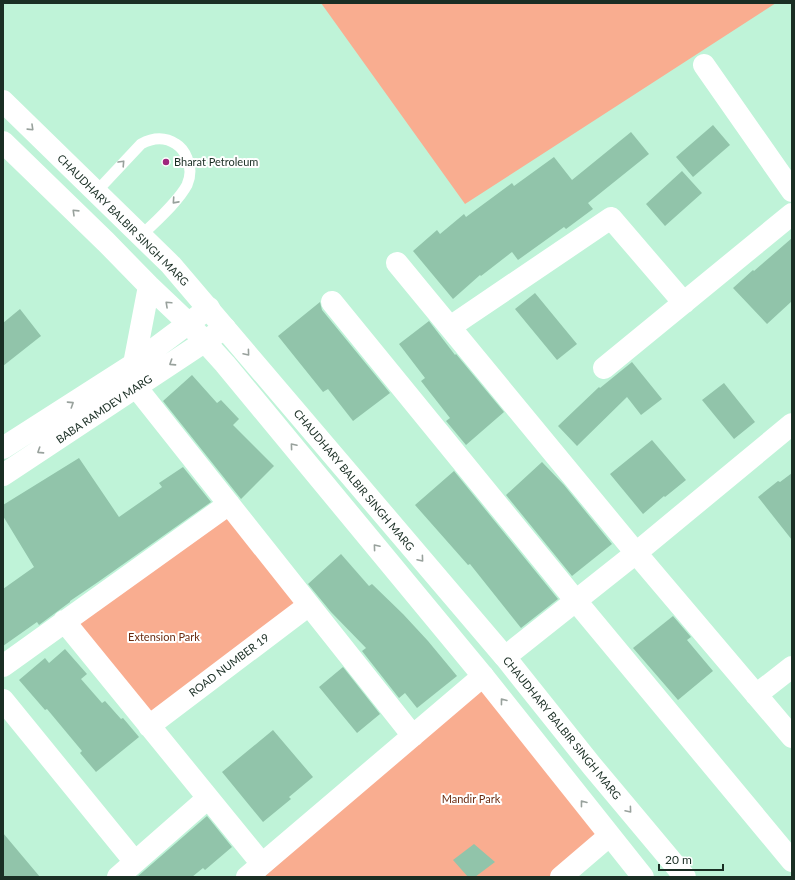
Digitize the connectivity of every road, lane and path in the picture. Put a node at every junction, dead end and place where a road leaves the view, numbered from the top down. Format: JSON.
{"nodes":[{"id":1,"x":704,"y":65,"type":"dead end"},
{"id":2,"x":3,"y":101,"type":"edge"},
{"id":3,"x":4,"y":144,"type":"edge"},
{"id":4,"x":792,"y":191,"type":"edge"},
{"id":5,"x":96,"y":192,"type":"junction"},
{"id":6,"x":792,"y":214,"type":"edge"},
{"id":7,"x":141,"y":236,"type":"junction"},
{"id":8,"x":397,"y":264,"type":"dead end"},
{"id":9,"x":149,"y":286,"type":"junction"},
{"id":10,"x":332,"y":302,"type":"dead end"},
{"id":11,"x":684,"y":303,"type":"junction"},
{"id":12,"x":209,"y":308,"type":"junction"},
{"id":13,"x":188,"y":323,"type":"junction"},
{"id":14,"x":450,"y":327,"type":"junction"},
{"id":15,"x":225,"y":328,"type":"junction"},
{"id":16,"x":205,"y":342,"type":"junction"},
{"id":17,"x":134,"y":364,"type":"junction"},
{"id":18,"x":604,"y":368,"type":"dead end"},
{"id":19,"x":136,"y":387,"type":"junction"},
{"id":20,"x":792,"y":424,"type":"edge"},
{"id":21,"x":3,"y":448,"type":"edge"},
{"id":22,"x":3,"y":475,"type":"edge"},
{"id":23,"x":229,"y":504,"type":"junction"},
{"id":24,"x":636,"y":552,"type":"junction"},
{"id":25,"x":576,"y":601,"type":"junction"},
{"id":26,"x":309,"y":605,"type":"junction"},
{"id":27,"x":64,"y":622,"type":"junction"},
{"id":28,"x":505,"y":657,"type":"junction"},
{"id":29,"x":3,"y":666,"type":"edge"},
{"id":30,"x":792,"y":667,"type":"edge"},
{"id":31,"x":483,"y":676,"type":"junction"},
{"id":32,"x":756,"y":695,"type":"junction"},
{"id":33,"x":3,"y":700,"type":"edge"},
{"id":34,"x":149,"y":726,"type":"junction"},
{"id":35,"x":413,"y":736,"type":"junction"},
{"id":36,"x":792,"y":737,"type":"edge"},
{"id":37,"x":208,"y":798,"type":"junction"},
{"id":38,"x":609,"y":836,"type":"junction"},
{"id":39,"x":792,"y":861,"type":"edge"},
{"id":40,"x":135,"y":862,"type":"junction"},
{"id":41,"x":255,"y":870,"type":"edge"},
{"id":42,"x":118,"y":877,"type":"edge"},
{"id":43,"x":561,"y":877,"type":"edge"},
{"id":44,"x":643,"y":877,"type":"edge"},
{"id":45,"x":685,"y":877,"type":"edge"}],
"edges":[{"from":1,"to":4,"type":"street"},
{"from":2,"to":5,"type":"street","name":"CHAUDHARY BALBIR SINGH MARG","one_way":true},
{"from":9,"to":3,"type":"street","one_way":true},
{"from":5,"to":7,"type":"street","name":"CHAUDHARY BALBIR SINGH MARG"},
{"from":5,"to":7,"type":"lane","one_way":true},
{"from":6,"to":11,"type":"street"},
{"from":7,"to":12,"type":"street","name":"CHAUDHARY BALBIR SINGH MARG"},
{"from":8,"to":14,"type":"street"},
{"from":13,"to":9,"type":"street","one_way":true},
{"from":9,"to":17,"type":"street"},
{"from":10,"to":25,"type":"street"},
{"from":11,"to":14,"type":"street"},
{"from":11,"to":18,"type":"street"},
{"from":12,"to":13,"type":"street","name":"BABA RAMDEV MARG"},
{"from":12,"to":15,"type":"street","name":"CHAUDHARY BALBIR SINGH MARG"},
{"from":13,"to":16,"type":"street"},
{"from":13,"to":17,"type":"street","name":"BABA RAMDEV MARG"},
{"from":14,"to":24,"type":"street"},
{"from":15,"to":16,"type":"street","name":"BABA RAMDEV MARG"},
{"from":15,"to":28,"type":"street","name":"CHAUDHARY BALBIR SINGH MARG","one_way":true},
{"from":16,"to":19,"type":"street","name":"BABA RAMDEV MARG","one_way":true},
{"from":31,"to":16,"type":"street","one_way":true},
{"from":21,"to":17,"type":"street","name":"BABA RAMDEV MARG","one_way":true},
{"from":19,"to":22,"type":"street","name":"BABA RAMDEV MARG","one_way":true},
{"from":19,"to":23,"type":"street"},
{"from":20,"to":24,"type":"street"},
{"from":23,"to":26,"type":"street"},
{"from":23,"to":27,"type":"street"},
{"from":24,"to":25,"type":"street"},
{"from":24,"to":32,"type":"street"},
{"from":25,"to":28,"type":"street"},
{"from":25,"to":39,"type":"street"},
{"from":26,"to":34,"type":"street","name":"ROAD NUMBER 19"},
{"from":26,"to":35,"type":"street"},
{"from":27,"to":29,"type":"street"},
{"from":27,"to":34,"type":"street"},
{"from":28,"to":45,"type":"street","name":"CHAUDHARY BALBIR SINGH MARG","one_way":true},
{"from":30,"to":32,"type":"street"},
{"from":31,"to":35,"type":"street"},
{"from":38,"to":31,"type":"street","one_way":true},
{"from":32,"to":36,"type":"street"},
{"from":33,"to":40,"type":"street"},
{"from":34,"to":37,"type":"street"},
{"from":35,"to":41,"type":"street"},
{"from":37,"to":40,"type":"street"},
{"from":37,"to":41,"type":"street"},
{"from":38,"to":43,"type":"street"},
{"from":38,"to":44,"type":"street"},
{"from":40,"to":42,"type":"street"}]}
